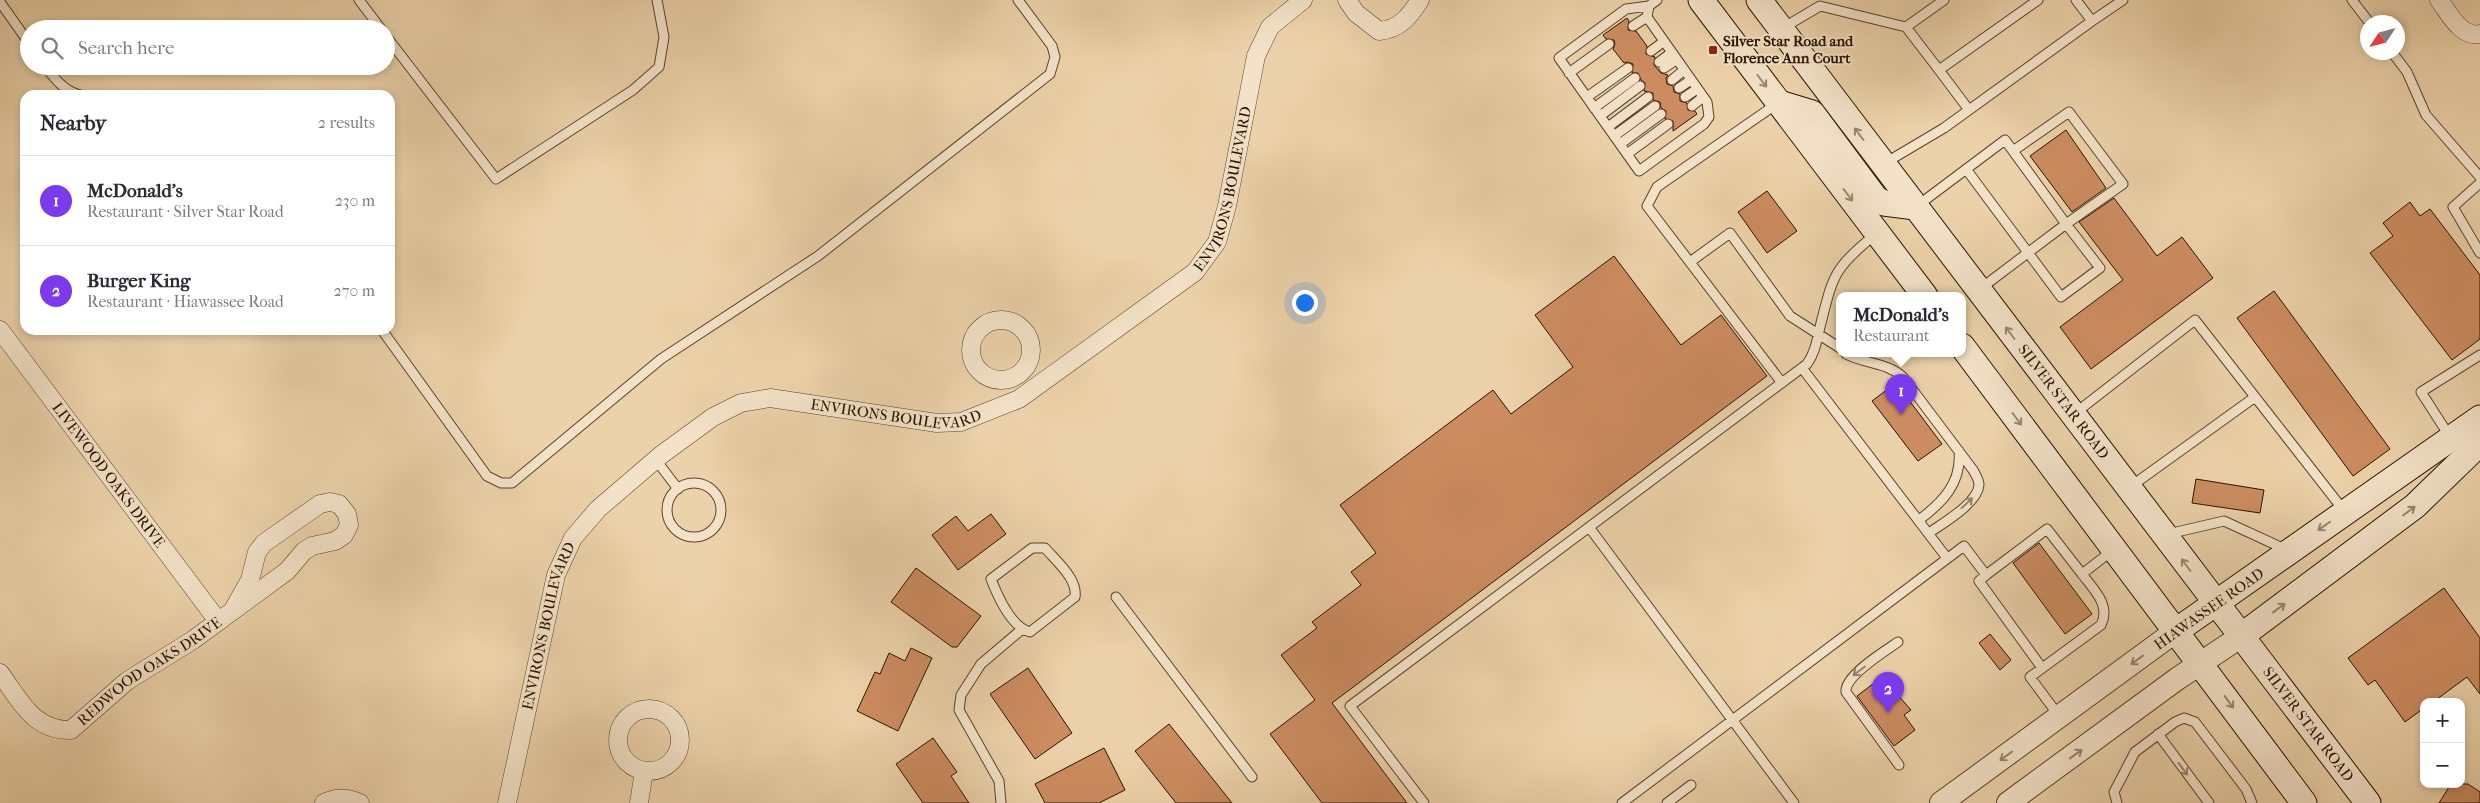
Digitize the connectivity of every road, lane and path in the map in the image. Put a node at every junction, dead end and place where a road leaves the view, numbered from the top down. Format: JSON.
{"nodes":[{"id":1,"x":359,"y":0,"type":"edge"},
{"id":2,"x":657,"y":0,"type":"edge"},
{"id":3,"x":1018,"y":0,"type":"edge"},
{"id":4,"x":1303,"y":0,"type":"edge"},
{"id":5,"x":1347,"y":0,"type":"edge"},
{"id":6,"x":1420,"y":0,"type":"edge"},
{"id":7,"x":1657,"y":0,"type":"edge"},
{"id":8,"x":1701,"y":0,"type":"edge"},
{"id":9,"x":1759,"y":0,"type":"edge"},
{"id":10,"x":1944,"y":0,"type":"edge"},
{"id":11,"x":2038,"y":0,"type":"edge"},
{"id":12,"x":2076,"y":0,"type":"edge"},
{"id":13,"x":2123,"y":0,"type":"edge"},
{"id":14,"x":2352,"y":0,"type":"edge"},
{"id":15,"x":2439,"y":0,"type":"edge"},
{"id":16,"x":0,"y":2,"type":"edge"},
{"id":17,"x":1818,"y":3,"type":"edge"},
{"id":18,"x":1649,"y":6,"type":"junction"},
{"id":19,"x":2364,"y":15,"type":"edge"},
{"id":20,"x":1647,"y":17,"type":"junction"},
{"id":21,"x":374,"y":20,"type":"edge"},
{"id":22,"x":2092,"y":21,"type":"junction"},
{"id":23,"x":1632,"y":26,"type":"dead end"},
{"id":24,"x":1906,"y":27,"type":"junction"},
{"id":25,"x":1781,"y":29,"type":"junction"},
{"id":26,"x":20,"y":30,"type":"edge"},
{"id":27,"x":2480,"y":34,"type":"edge"},
{"id":28,"x":1663,"y":42,"type":"junction"},
{"id":29,"x":1609,"y":44,"type":"dead end"},
{"id":30,"x":395,"y":48,"type":"edge"},
{"id":31,"x":1651,"y":51,"type":"dead end"},
{"id":32,"x":1674,"y":56,"type":"junction"},
{"id":33,"x":2398,"y":60,"type":"edge"},
{"id":34,"x":1661,"y":65,"type":"dead end"},
{"id":35,"x":1628,"y":68,"type":"dead end"},
{"id":36,"x":1684,"y":70,"type":"junction"},
{"id":37,"x":1939,"y":70,"type":"junction"},
{"id":38,"x":1569,"y":73,"type":"junction"},
{"id":39,"x":51,"y":75,"type":"edge"},
{"id":40,"x":1672,"y":80,"type":"dead end"},
{"id":41,"x":1691,"y":80,"type":"junction"},
{"id":42,"x":1638,"y":82,"type":"dead end"},
{"id":43,"x":1679,"y":88,"type":"dead end"},
{"id":44,"x":1697,"y":88,"type":"junction"},
{"id":45,"x":69,"y":90,"type":"edge"},
{"id":46,"x":1587,"y":97,"type":"junction"},
{"id":47,"x":1648,"y":97,"type":"dead end"},
{"id":48,"x":1685,"y":97,"type":"dead end"},
{"id":49,"x":1703,"y":97,"type":"junction"},
{"id":50,"x":1778,"y":102,"type":"junction"},
{"id":51,"x":1655,"y":106,"type":"dead end"},
{"id":52,"x":1692,"y":106,"type":"dead end"},
{"id":53,"x":1969,"y":110,"type":"junction"},
{"id":54,"x":1597,"y":112,"type":"junction"},
{"id":55,"x":1661,"y":114,"type":"dead end"},
{"id":56,"x":1668,"y":124,"type":"dead end"},
{"id":57,"x":1608,"y":127,"type":"junction"},
{"id":58,"x":1617,"y":140,"type":"junction"},
{"id":59,"x":2013,"y":151,"type":"junction"},
{"id":60,"x":1627,"y":154,"type":"junction"},
{"id":61,"x":1883,"y":165,"type":"junction"},
{"id":62,"x":1966,"y":170,"type":"junction"},
{"id":63,"x":2480,"y":177,"type":"edge"},
{"id":64,"x":2480,"y":183,"type":"edge"},
{"id":65,"x":1915,"y":207,"type":"junction"},
{"id":66,"x":2066,"y":224,"type":"junction"},
{"id":67,"x":1877,"y":233,"type":"junction"},
{"id":68,"x":2028,"y":252,"type":"junction"},
{"id":69,"x":2480,"y":253,"type":"edge"},
{"id":70,"x":1690,"y":262,"type":"junction"},
{"id":71,"x":1978,"y":290,"type":"junction"},
{"id":72,"x":1922,"y":292,"type":"edge"},
{"id":73,"x":0,"y":330,"type":"edge"},
{"id":74,"x":1818,"y":334,"type":"junction"},
{"id":75,"x":386,"y":335,"type":"edge"},
{"id":76,"x":1836,"y":345,"type":"edge"},
{"id":77,"x":1966,"y":351,"type":"edge"},
{"id":78,"x":2480,"y":355,"type":"edge"},
{"id":79,"x":1852,"y":357,"type":"edge"},
{"id":80,"x":1802,"y":368,"type":"junction"},
{"id":81,"x":1022,"y":373,"type":"dead end"},
{"id":82,"x":1782,"y":384,"type":"junction"},
{"id":83,"x":1033,"y":389,"type":"junction"},
{"id":84,"x":2255,"y":397,"type":"junction"},
{"id":85,"x":2073,"y":415,"type":"junction"},
{"id":86,"x":2480,"y":418,"type":"edge"},
{"id":87,"x":2450,"y":437,"type":"junction"},
{"id":88,"x":2480,"y":443,"type":"edge"},
{"id":89,"x":1959,"y":452,"type":"junction"},
{"id":90,"x":656,"y":460,"type":"junction"},
{"id":91,"x":678,"y":489,"type":"junction"},
{"id":92,"x":2128,"y":489,"type":"junction"},
{"id":93,"x":2345,"y":512,"type":"junction"},
{"id":94,"x":1919,"y":520,"type":"junction"},
{"id":95,"x":1589,"y":527,"type":"junction"},
{"id":96,"x":1929,"y":533,"type":"junction"},
{"id":97,"x":2163,"y":535,"type":"junction"},
{"id":98,"x":2115,"y":548,"type":"junction"},
{"id":99,"x":2290,"y":551,"type":"junction"},
{"id":100,"x":1947,"y":558,"type":"junction"},
{"id":101,"x":2082,"y":574,"type":"junction"},
{"id":102,"x":1986,"y":575,"type":"junction"},
{"id":103,"x":1116,"y":597,"type":"dead end"},
{"id":104,"x":2215,"y":604,"type":"junction"},
{"id":105,"x":233,"y":610,"type":"junction"},
{"id":106,"x":218,"y":621,"type":"junction"},
{"id":107,"x":1021,"y":630,"type":"junction"},
{"id":108,"x":2176,"y":631,"type":"junction"},
{"id":109,"x":2240,"y":637,"type":"junction"},
{"id":110,"x":1898,"y":642,"type":"dead end"},
{"id":111,"x":2200,"y":662,"type":"junction"},
{"id":112,"x":2042,"y":668,"type":"junction"},
{"id":113,"x":0,"y":673,"type":"edge"},
{"id":114,"x":2060,"y":716,"type":"junction"},
{"id":115,"x":1734,"y":719,"type":"junction"},
{"id":116,"x":2158,"y":734,"type":"junction"},
{"id":117,"x":1899,"y":765,"type":"dead end"},
{"id":118,"x":644,"y":771,"type":"dead end"},
{"id":119,"x":1252,"y":777,"type":"dead end"},
{"id":120,"x":1691,"y":785,"type":"dead end"},
{"id":121,"x":2113,"y":801,"type":"edge"},
{"id":122,"x":324,"y":803,"type":"edge"},
{"id":123,"x":360,"y":803,"type":"edge"},
{"id":124,"x":507,"y":803,"type":"edge"},
{"id":125,"x":639,"y":803,"type":"edge"},
{"id":126,"x":1001,"y":803,"type":"edge"},
{"id":127,"x":1424,"y":803,"type":"edge"},
{"id":128,"x":1622,"y":803,"type":"edge"},
{"id":129,"x":1667,"y":803,"type":"edge"},
{"id":130,"x":1794,"y":803,"type":"edge"},
{"id":131,"x":1941,"y":803,"type":"edge"},
{"id":132,"x":2008,"y":803,"type":"edge"},
{"id":133,"x":2209,"y":803,"type":"edge"},
{"id":134,"x":2251,"y":803,"type":"edge"},
{"id":135,"x":2304,"y":803,"type":"edge"},
{"id":136,"x":2368,"y":803,"type":"edge"}],
"edges":[{"from":1,"to":21,"type":"lane"},
{"from":2,"to":30,"type":"lane"},
{"from":3,"to":75,"type":"lane"},
{"from":4,"to":83,"type":"street","name":"ENVIRONS BOULEVARD"},
{"from":5,"to":6,"type":"street"},
{"from":7,"to":18,"type":"lane"},
{"from":8,"to":50,"type":"main road","one_way":true},
{"from":9,"to":25,"type":"main road","name":"SILVER STAR ROAD"},
{"from":10,"to":24,"type":"lane"},
{"from":11,"to":37,"type":"lane"},
{"from":12,"to":22,"type":"lane"},
{"from":13,"to":22,"type":"lane"},
{"from":14,"to":19,"type":"lane"},
{"from":15,"to":27,"type":"street"},
{"from":16,"to":26,"type":"lane"},
{"from":17,"to":24,"type":"lane"},
{"from":17,"to":25,"type":"lane"},
{"from":18,"to":20,"type":"lane"},
{"from":18,"to":38,"type":"lane"},
{"from":20,"to":23,"type":"lane"},
{"from":20,"to":28,"type":"lane"},
{"from":22,"to":53,"type":"lane"},
{"from":24,"to":37,"type":"lane"},
{"from":61,"to":25,"type":"main road","name":"SILVER STAR ROAD","one_way":true},
{"from":28,"to":31,"type":"lane"},
{"from":28,"to":32,"type":"lane"},
{"from":29,"to":38,"type":"lane"},
{"from":32,"to":34,"type":"lane"},
{"from":32,"to":36,"type":"lane"},
{"from":33,"to":63,"type":"lane"},
{"from":35,"to":46,"type":"lane"},
{"from":36,"to":40,"type":"lane"},
{"from":36,"to":41,"type":"lane"},
{"from":37,"to":53,"type":"lane"},
{"from":38,"to":46,"type":"lane"},
{"from":39,"to":45,"type":"lane"},
{"from":41,"to":43,"type":"lane"},
{"from":41,"to":44,"type":"lane"},
{"from":42,"to":54,"type":"lane"},
{"from":44,"to":48,"type":"lane"},
{"from":44,"to":49,"type":"lane"},
{"from":46,"to":54,"type":"lane"},
{"from":47,"to":57,"type":"lane"},
{"from":49,"to":52,"type":"lane"},
{"from":49,"to":60,"type":"lane"},
{"from":50,"to":65,"type":"main road"},
{"from":50,"to":67,"type":"main road","one_way":true},
{"from":50,"to":70,"type":"lane"},
{"from":51,"to":58,"type":"lane"},
{"from":53,"to":61,"type":"lane"},
{"from":54,"to":57,"type":"lane"},
{"from":55,"to":58,"type":"lane"},
{"from":56,"to":60,"type":"lane"},
{"from":57,"to":58,"type":"lane"},
{"from":58,"to":60,"type":"lane"},
{"from":59,"to":62,"type":"lane"},
{"from":59,"to":66,"type":"lane"},
{"from":59,"to":66,"type":"lane"},
{"from":61,"to":65,"type":"main road","name":"SILVER STAR ROAD"},
{"from":62,"to":65,"type":"lane"},
{"from":62,"to":68,"type":"lane"},
{"from":64,"to":69,"type":"lane"},
{"from":65,"to":71,"type":"main road","name":"SILVER STAR ROAD"},
{"from":66,"to":68,"type":"lane"},
{"from":66,"to":68,"type":"lane"},
{"from":67,"to":72,"type":"main road"},
{"from":67,"to":74,"type":"lane"},
{"from":68,"to":71,"type":"lane"},
{"from":70,"to":74,"type":"lane"},
{"from":70,"to":82,"type":"lane"},
{"from":85,"to":71,"type":"main road","name":"SILVER STAR ROAD","one_way":true},
{"from":73,"to":106,"type":"street","name":"LIVEWOOD OAKS DRIVE"},
{"from":74,"to":76,"type":"lane"},
{"from":74,"to":80,"type":"lane"},
{"from":77,"to":98,"type":"main road","one_way":true},
{"from":78,"to":87,"type":"lane"},
{"from":79,"to":89,"type":"lane"},
{"from":80,"to":82,"type":"lane"},
{"from":80,"to":94,"type":"lane"},
{"from":81,"to":83,"type":"street"},
{"from":82,"to":95,"type":"lane"},
{"from":83,"to":90,"type":"street","name":"ENVIRONS BOULEVARD"},
{"from":84,"to":85,"type":"lane"},
{"from":84,"to":92,"type":"lane"},
{"from":84,"to":93,"type":"lane"},
{"from":85,"to":92,"type":"main road","name":"SILVER STAR ROAD"},
{"from":86,"to":87,"type":"main road","name":"HIAWASSEE ROAD"},
{"from":87,"to":93,"type":"main road","name":"HIAWASSEE ROAD"},
{"from":109,"to":88,"type":"main road","one_way":true},
{"from":89,"to":94,"type":"lane"},
{"from":96,"to":89,"type":"lane","one_way":true},
{"from":90,"to":91,"type":"lane"},
{"from":90,"to":124,"type":"street","name":"ENVIRONS BOULEVARD"},
{"from":91,"to":91,"type":"lane"},
{"from":92,"to":97,"type":"main road","name":"SILVER STAR ROAD"},
{"from":93,"to":99,"type":"main road","name":"HIAWASSEE ROAD","one_way":true},
{"from":94,"to":96,"type":"lane"},
{"from":95,"to":115,"type":"lane"},
{"from":95,"to":127,"type":"lane"},
{"from":96,"to":100,"type":"lane"},
{"from":97,"to":99,"type":"lane"},
{"from":104,"to":97,"type":"main road","name":"SILVER STAR ROAD","one_way":true},
{"from":98,"to":101,"type":"lane"},
{"from":98,"to":108,"type":"main road"},
{"from":99,"to":104,"type":"main road","name":"HIAWASSEE ROAD"},
{"from":100,"to":102,"type":"lane"},
{"from":100,"to":115,"type":"lane"},
{"from":101,"to":102,"type":"lane"},
{"from":101,"to":112,"type":"lane"},
{"from":102,"to":112,"type":"lane"},
{"from":103,"to":119,"type":"lane"},
{"from":104,"to":108,"type":"main road","name":"HIAWASSEE ROAD"},
{"from":104,"to":109,"type":"main road","name":"SILVER STAR ROAD"},
{"from":105,"to":105,"type":"street","name":"REDWOOD OAKS DRIVE"},
{"from":105,"to":106,"type":"street","name":"REDWOOD OAKS DRIVE"},
{"from":106,"to":113,"type":"street","name":"REDWOOD OAKS DRIVE"},
{"from":107,"to":107,"type":"lane"},
{"from":107,"to":126,"type":"lane"},
{"from":108,"to":111,"type":"main road"},
{"from":108,"to":114,"type":"street","name":"HIAWASSEE ROAD","one_way":true},
{"from":109,"to":111,"type":"street"},
{"from":109,"to":136,"type":"main road","name":"SILVER STAR ROAD"},
{"from":110,"to":117,"type":"lane","one_way":true},
{"from":132,"to":111,"type":"street","one_way":true},
{"from":111,"to":135,"type":"main road","one_way":true},
{"from":112,"to":114,"type":"lane"},
{"from":114,"to":131,"type":"street","name":"HIAWASSEE ROAD","one_way":true},
{"from":115,"to":128,"type":"lane"},
{"from":115,"to":130,"type":"lane"},
{"from":116,"to":121,"type":"lane"},
{"from":116,"to":133,"type":"lane","one_way":true},
{"from":116,"to":134,"type":"lane"},
{"from":118,"to":125,"type":"street"},
{"from":120,"to":129,"type":"lane"},
{"from":122,"to":123,"type":"street"}]}
